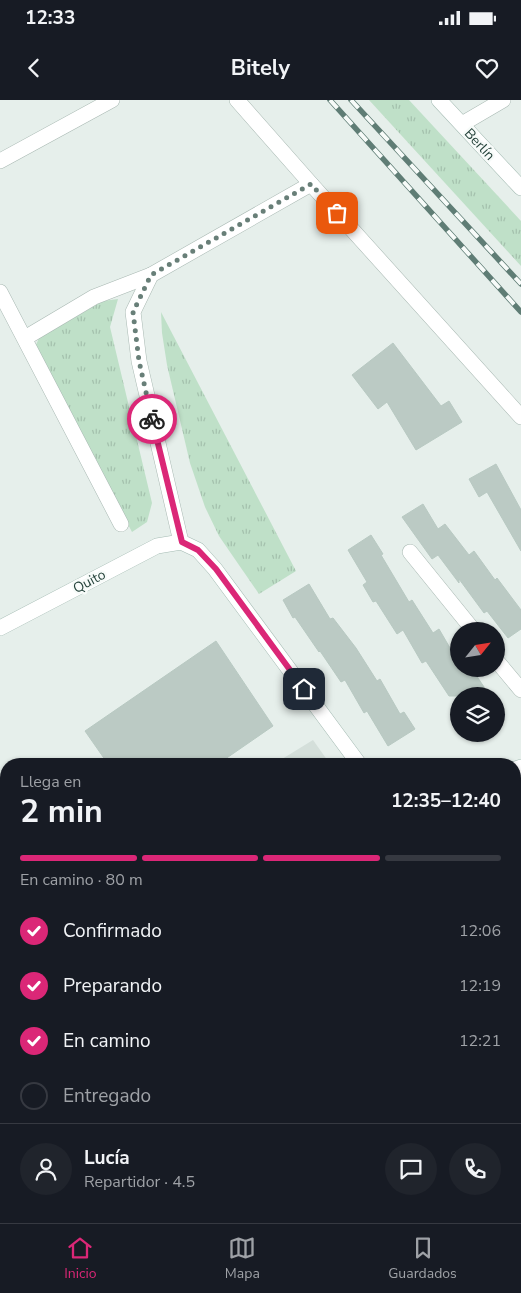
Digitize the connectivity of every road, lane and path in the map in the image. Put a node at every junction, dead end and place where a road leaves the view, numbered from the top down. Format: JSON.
{"nodes":[{"id":1,"x":112,"y":100,"type":"edge"},
{"id":2,"x":237,"y":100,"type":"edge"},
{"id":3,"x":439,"y":100,"type":"edge"},
{"id":4,"x":503,"y":100,"type":"edge"},
{"id":5,"x":462,"y":124,"type":"junction"},
{"id":6,"x":0,"y":161,"type":"edge"},
{"id":7,"x":311,"y":184,"type":"junction"},
{"id":8,"x":521,"y":188,"type":"edge"},
{"id":9,"x":151,"y":275,"type":"junction"},
{"id":10,"x":0,"y":292,"type":"edge"},
{"id":11,"x":25,"y":338,"type":"junction"},
{"id":12,"x":521,"y":417,"type":"edge"},
{"id":13,"x":121,"y":524,"type":"dead end"},
{"id":14,"x":182,"y":542,"type":"junction"},
{"id":15,"x":410,"y":552,"type":"dead end"},
{"id":16,"x":467,"y":622,"type":"edge"},
{"id":17,"x":0,"y":628,"type":"edge"},
{"id":18,"x":505,"y":671,"type":"edge"},
{"id":19,"x":521,"y":690,"type":"edge"},
{"id":20,"x":355,"y":758,"type":"edge"}],
"edges":[{"from":1,"to":6,"type":"street"},
{"from":2,"to":7,"type":"street"},
{"from":3,"to":5,"type":"street","name":"Berlín"},
{"from":4,"to":5,"type":"street"},
{"from":5,"to":8,"type":"street","name":"Berlín"},
{"from":7,"to":9,"type":"street"},
{"from":7,"to":12,"type":"street"},
{"from":9,"to":11,"type":"street"},
{"from":9,"to":14,"type":"street"},
{"from":10,"to":11,"type":"street"},
{"from":11,"to":13,"type":"street"},
{"from":14,"to":17,"type":"street","name":"Quito"},
{"from":14,"to":20,"type":"street"},
{"from":15,"to":16,"type":"street"},
{"from":18,"to":19,"type":"street"}]}
